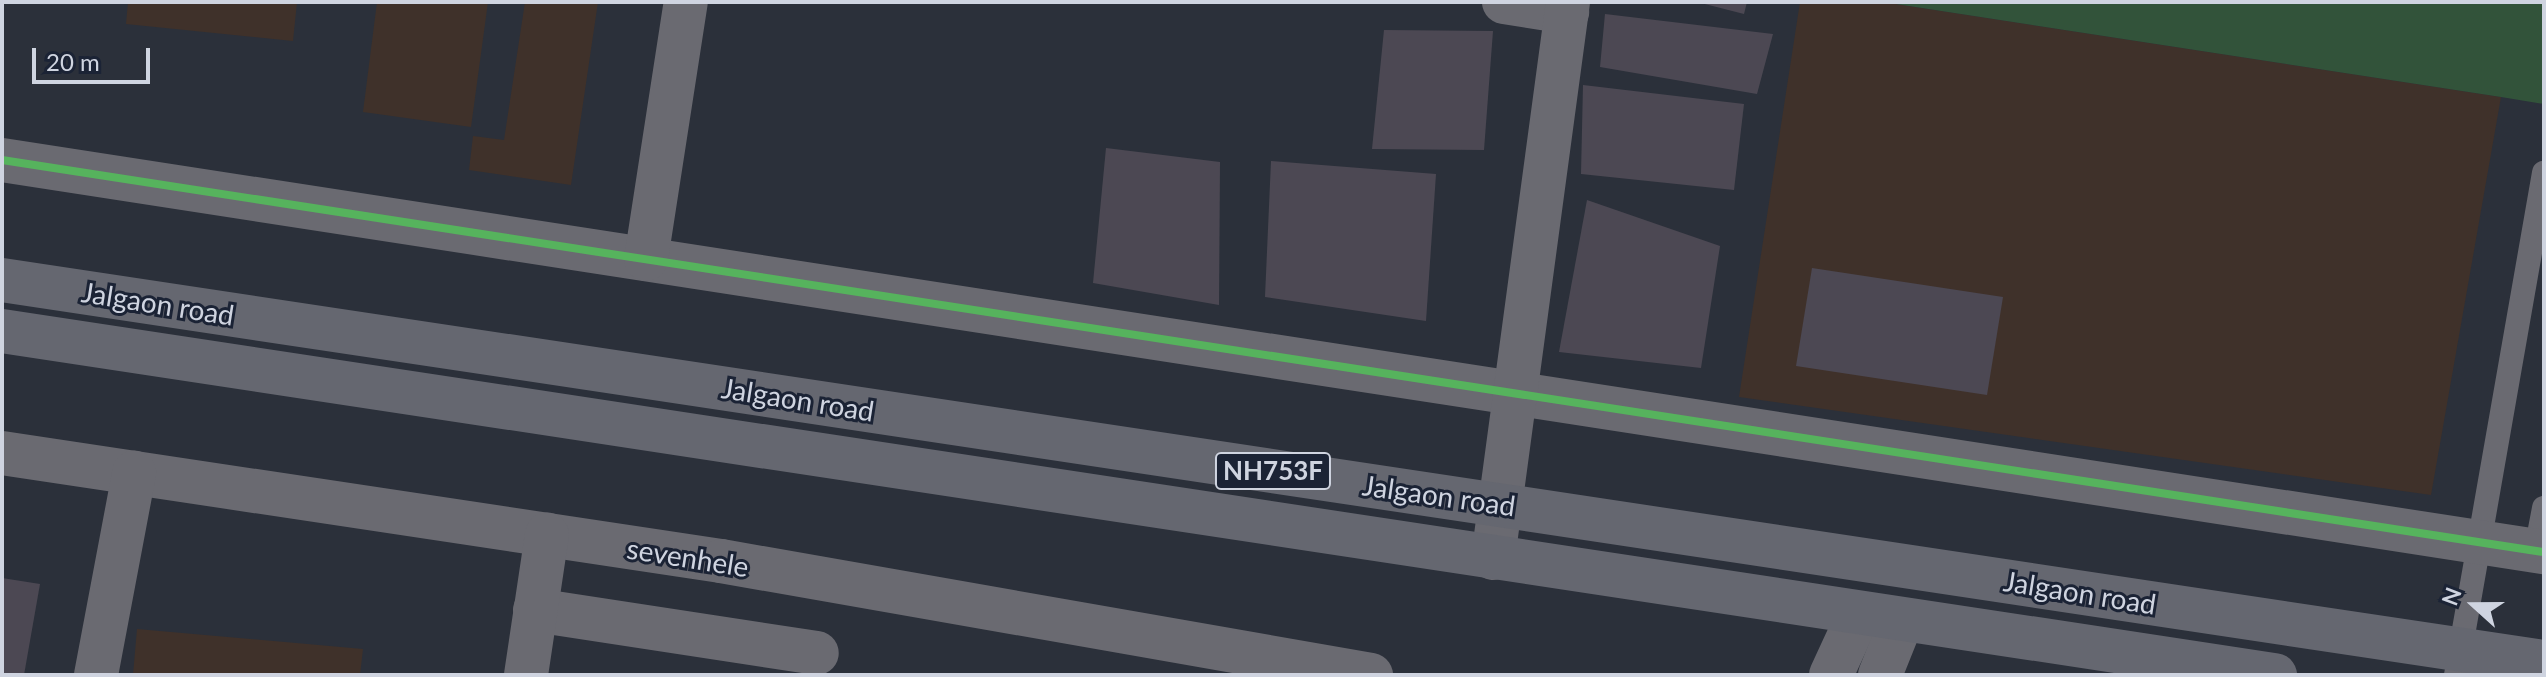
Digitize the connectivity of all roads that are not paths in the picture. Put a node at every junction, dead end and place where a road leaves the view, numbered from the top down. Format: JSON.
{"nodes":[{"id":1,"x":686,"y":2,"type":"edge"},
{"id":2,"x":1504,"y":2,"type":"edge"},
{"id":3,"x":1567,"y":7,"type":"edge"},
{"id":4,"x":2,"y":160,"type":"edge"},
{"id":5,"x":2544,"y":173,"type":"edge"},
{"id":6,"x":646,"y":259,"type":"junction"},
{"id":7,"x":2,"y":280,"type":"edge"},
{"id":8,"x":2,"y":331,"type":"edge"},
{"id":9,"x":1515,"y":393,"type":"junction"},
{"id":10,"x":2,"y":453,"type":"edge"},
{"id":11,"x":134,"y":473,"type":"junction"},
{"id":12,"x":1500,"y":504,"type":"junction"},
{"id":13,"x":2544,"y":508,"type":"edge"},
{"id":14,"x":547,"y":535,"type":"junction"},
{"id":15,"x":2477,"y":541,"type":"junction"},
{"id":16,"x":2540,"y":551,"type":"edge"},
{"id":17,"x":1493,"y":558,"type":"junction"},
{"id":18,"x":535,"y":610,"type":"junction"},
{"id":19,"x":1859,"y":614,"type":"junction"},
{"id":20,"x":1902,"y":620,"type":"junction"},
{"id":21,"x":817,"y":653,"type":"dead end"},
{"id":22,"x":2458,"y":662,"type":"edge"},
{"id":23,"x":2544,"y":662,"type":"edge"},
{"id":24,"x":96,"y":675,"type":"edge"},
{"id":25,"x":526,"y":675,"type":"edge"},
{"id":26,"x":1371,"y":675,"type":"edge"},
{"id":27,"x":1831,"y":675,"type":"edge"},
{"id":28,"x":1880,"y":675,"type":"edge"},
{"id":29,"x":2275,"y":675,"type":"edge"}],
"edges":[{"from":1,"to":6,"type":"street"},
{"from":2,"to":3,"type":"street"},
{"from":3,"to":9,"type":"street"},
{"from":4,"to":6,"type":"street"},
{"from":5,"to":15,"type":"lane"},
{"from":6,"to":9,"type":"street"},
{"from":7,"to":12,"type":"highway","name":"Jalgaon road","number":"NH753F"},
{"from":8,"to":17,"type":"highway","name":"Jalgaon road","number":"NH753F"},
{"from":9,"to":12,"type":"street"},
{"from":9,"to":15,"type":"street"},
{"from":10,"to":11,"type":"street","name":"sevenhele"},
{"from":11,"to":14,"type":"street","name":"sevenhele"},
{"from":11,"to":24,"type":"street"},
{"from":12,"to":17,"type":"street"},
{"from":12,"to":22,"type":"highway","name":"Jalgaon road","number":"NH753F"},
{"from":13,"to":16,"type":"lane"},
{"from":14,"to":18,"type":"street"},
{"from":14,"to":26,"type":"street","name":"sevenhele"},
{"from":15,"to":16,"type":"street"},
{"from":15,"to":22,"type":"lane"},
{"from":17,"to":19,"type":"highway","name":"Jalgaon road","number":"NH753F"},
{"from":18,"to":21,"type":"street"},
{"from":18,"to":25,"type":"street"},
{"from":19,"to":20,"type":"highway","name":"Jalgaon road","number":"NH753F"},
{"from":19,"to":27,"type":"street"},
{"from":20,"to":28,"type":"street"},
{"from":20,"to":29,"type":"highway","name":"Jalgaon road","number":"NH753F"},
{"from":22,"to":23,"type":"highway","name":"Jalgaon road","number":"NH753F"}]}
